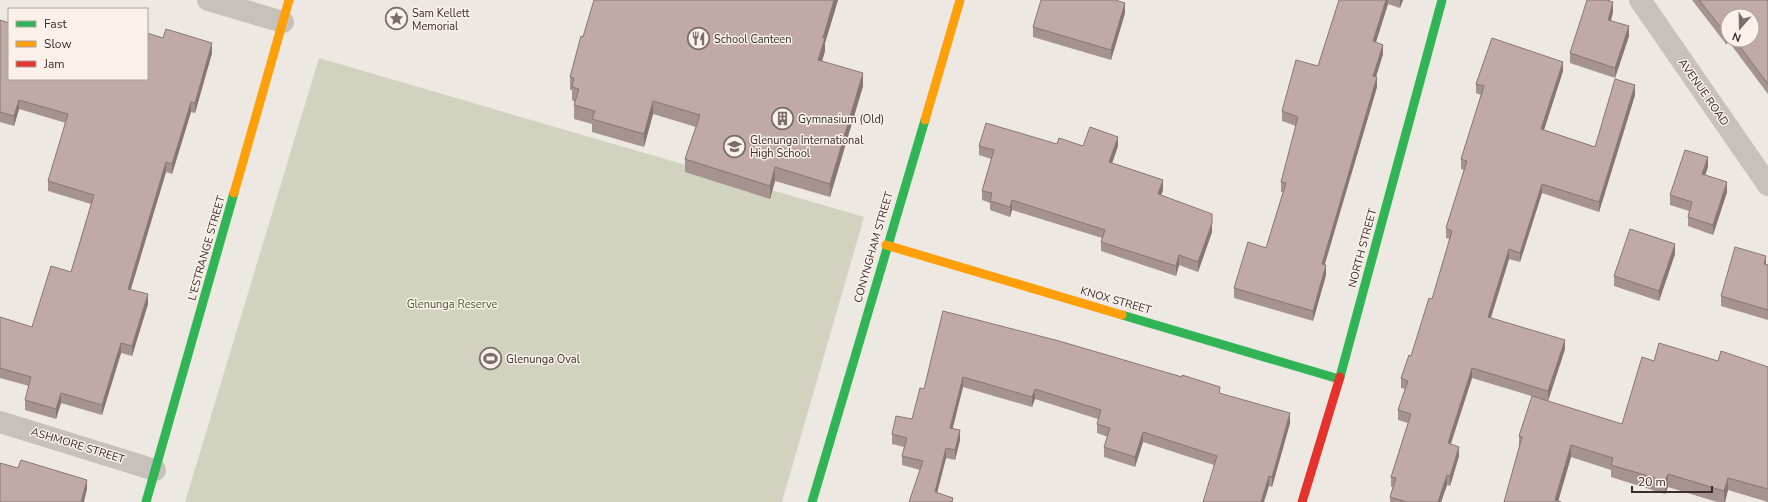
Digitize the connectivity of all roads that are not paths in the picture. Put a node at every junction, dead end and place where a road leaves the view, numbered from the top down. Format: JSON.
{"nodes":[{"id":1,"x":208,"y":0,"type":"edge"},
{"id":2,"x":289,"y":0,"type":"edge"},
{"id":3,"x":960,"y":0,"type":"edge"},
{"id":4,"x":1442,"y":0,"type":"edge"},
{"id":5,"x":1640,"y":0,"type":"edge"},
{"id":6,"x":283,"y":22,"type":"junction"},
{"id":7,"x":1768,"y":185,"type":"edge"},
{"id":8,"x":886,"y":245,"type":"junction"},
{"id":9,"x":1339,"y":379,"type":"junction"},
{"id":10,"x":0,"y":422,"type":"edge"},
{"id":11,"x":155,"y":470,"type":"junction"},
{"id":12,"x":146,"y":502,"type":"edge"},
{"id":13,"x":812,"y":502,"type":"edge"},
{"id":14,"x":1302,"y":502,"type":"edge"}],
"edges":[{"from":1,"to":6,"type":"street"},
{"from":2,"to":6,"type":"street","name":"L'ESTRANGE STREET"},
{"from":3,"to":8,"type":"street","name":"CONYNGHAM STREET"},
{"from":4,"to":9,"type":"street","name":"NORTH STREET"},
{"from":5,"to":7,"type":"street","name":"AVENUE ROAD"},
{"from":6,"to":11,"type":"street","name":"L'ESTRANGE STREET"},
{"from":8,"to":9,"type":"street","name":"KNOX STREET"},
{"from":8,"to":13,"type":"street","name":"CONYNGHAM STREET"},
{"from":9,"to":14,"type":"street","name":"NORTH STREET"},
{"from":10,"to":11,"type":"street","name":"ASHMORE STREET"},
{"from":11,"to":12,"type":"street","name":"L'ESTRANGE STREET"}]}
